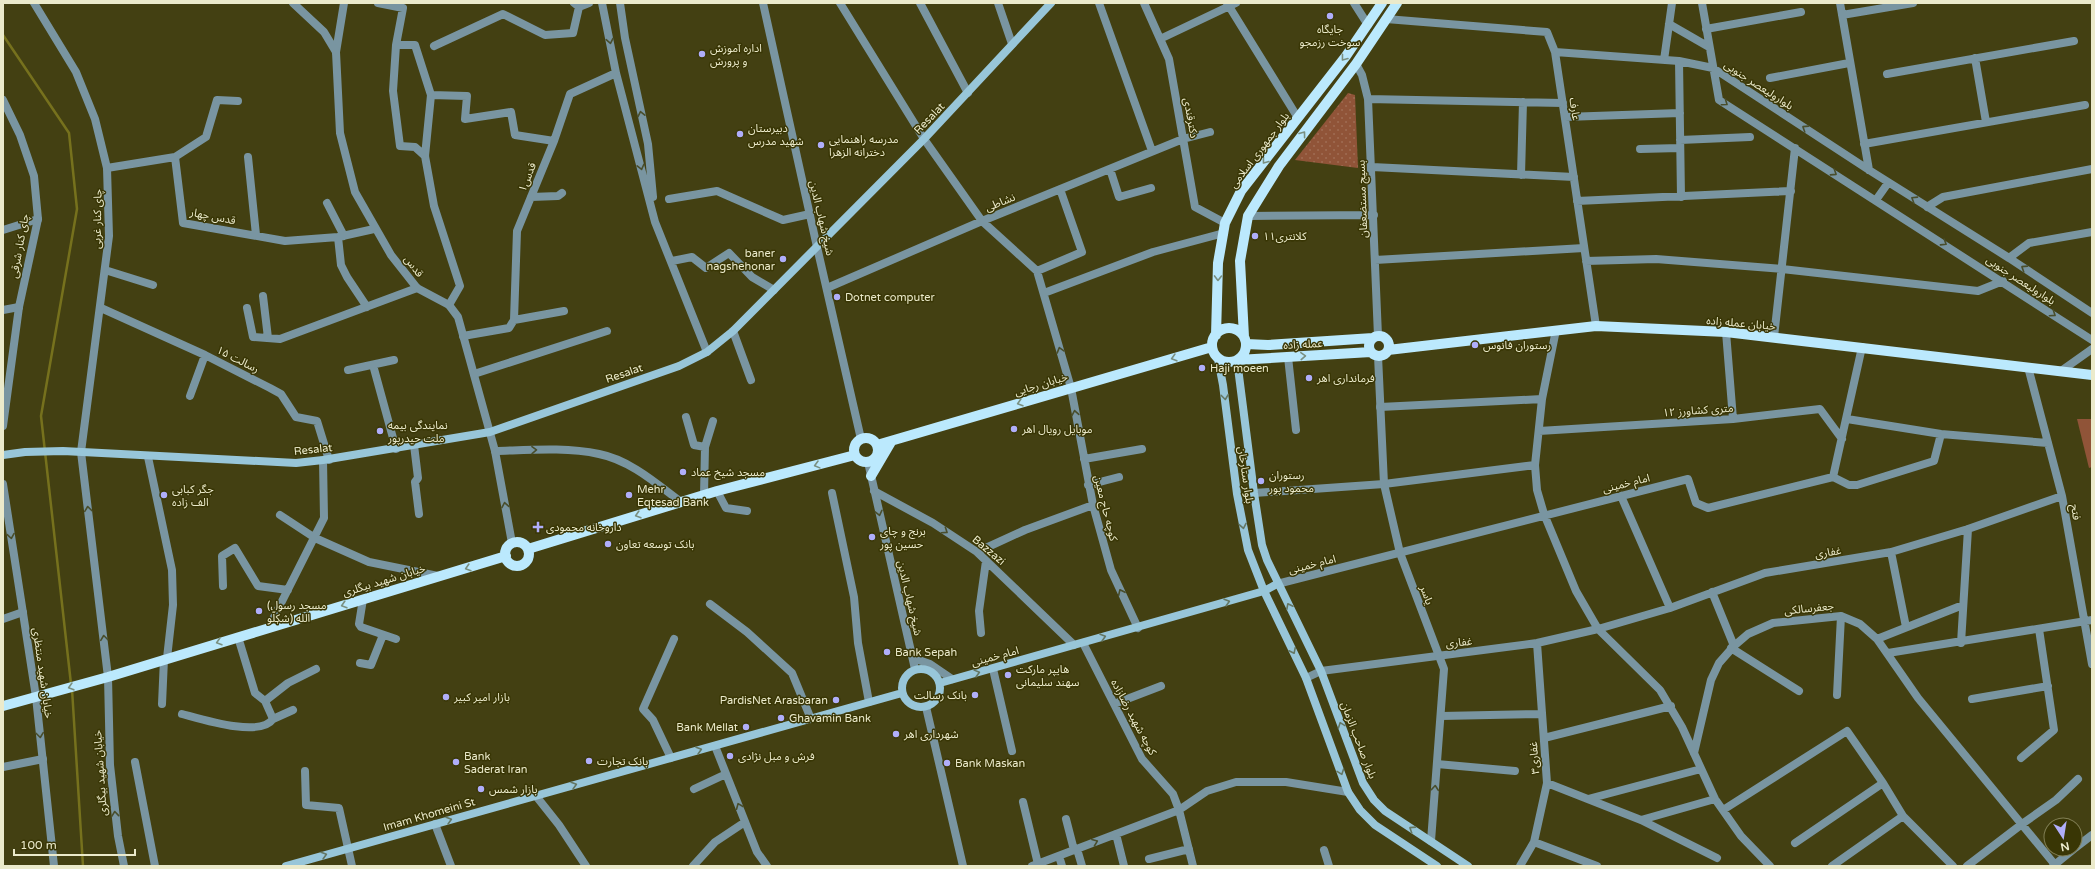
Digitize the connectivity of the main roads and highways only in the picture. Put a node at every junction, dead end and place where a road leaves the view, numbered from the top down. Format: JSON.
{"nodes":[{"id":1,"x":1051,"y":3,"type":"edge"},
{"id":2,"x":1382,"y":3,"type":"edge"},
{"id":3,"x":1396,"y":3,"type":"edge"},
{"id":4,"x":1216,"y":335,"type":"junction"},
{"id":5,"x":1376,"y":337,"type":"junction"},
{"id":6,"x":1245,"y":341,"type":"junction"},
{"id":7,"x":1212,"y":347,"type":"junction"},
{"id":8,"x":1388,"y":350,"type":"junction"},
{"id":9,"x":1374,"y":354,"type":"junction"},
{"id":10,"x":1218,"y":358,"type":"junction"},
{"id":11,"x":1237,"y":360,"type":"junction"},
{"id":12,"x":2092,"y":375,"type":"edge"},
{"id":13,"x":891,"y":442,"type":"junction"},
{"id":14,"x":877,"y":445,"type":"junction"},
{"id":15,"x":3,"y":455,"type":"edge"},
{"id":16,"x":855,"y":455,"type":"junction"},
{"id":17,"x":871,"y":476,"type":"road end"},
{"id":18,"x":528,"y":549,"type":"junction"},
{"id":19,"x":506,"y":556,"type":"junction"},
{"id":20,"x":1277,"y":584,"type":"junction"},
{"id":21,"x":1264,"y":591,"type":"junction"},
{"id":22,"x":940,"y":682,"type":"junction"},
{"id":23,"x":902,"y":693,"type":"junction"},
{"id":24,"x":3,"y":706,"type":"edge"},
{"id":25,"x":286,"y":866,"type":"edge"},
{"id":26,"x":1437,"y":866,"type":"edge"},
{"id":27,"x":1468,"y":866,"type":"edge"}],
"edges":[{"from":1,"to":15,"type":"main road","name":"Resalat"},
{"from":2,"to":4,"type":"main road","name":"بلوار جمهوری اسلامی","one_way":true},
{"from":6,"to":3,"type":"main road","one_way":true},
{"from":4,"to":6,"type":"main road"},
{"from":4,"to":7,"type":"main road"},
{"from":5,"to":6,"type":"main road","name":"عمله زاده"},
{"from":5,"to":8,"type":"main road"},
{"from":5,"to":9,"type":"main road"},
{"from":6,"to":11,"type":"main road"},
{"from":7,"to":10,"type":"main road"},
{"from":7,"to":13,"type":"main road","name":"خیابان رجایی","one_way":true},
{"from":8,"to":9,"type":"main road"},
{"from":8,"to":12,"type":"main road","name":"خیابان عمله زاده"},
{"from":11,"to":9,"type":"main road","name":"عمله زاده","one_way":true},
{"from":10,"to":11,"type":"main road"},
{"from":10,"to":21,"type":"main road","name":"بلوار ستارخان","one_way":true},
{"from":11,"to":20,"type":"main road","name":"بلوار ستارخان"},
{"from":13,"to":14,"type":"main road","name":"خیابان رجایی"},
{"from":13,"to":17,"type":"main road"},
{"from":14,"to":16,"type":"main road"},
{"from":14,"to":16,"type":"main road"},
{"from":16,"to":18,"type":"main road","one_way":true},
{"from":18,"to":19,"type":"main road"},
{"from":18,"to":19,"type":"main road"},
{"from":19,"to":24,"type":"main road","name":"خیابان شهید بیگلری","one_way":true},
{"from":20,"to":21,"type":"main road","name":"امام خمینی"},
{"from":27,"to":20,"type":"main road","name":"بلوار صاحب الزمان","one_way":true},
{"from":22,"to":21,"type":"main road","name":"امام خمینی","one_way":true},
{"from":21,"to":26,"type":"main road","one_way":true},
{"from":22,"to":23,"type":"main road"},
{"from":22,"to":23,"type":"main road"},
{"from":25,"to":23,"type":"main road","name":"Imam Khomeini St","one_way":true}]}
